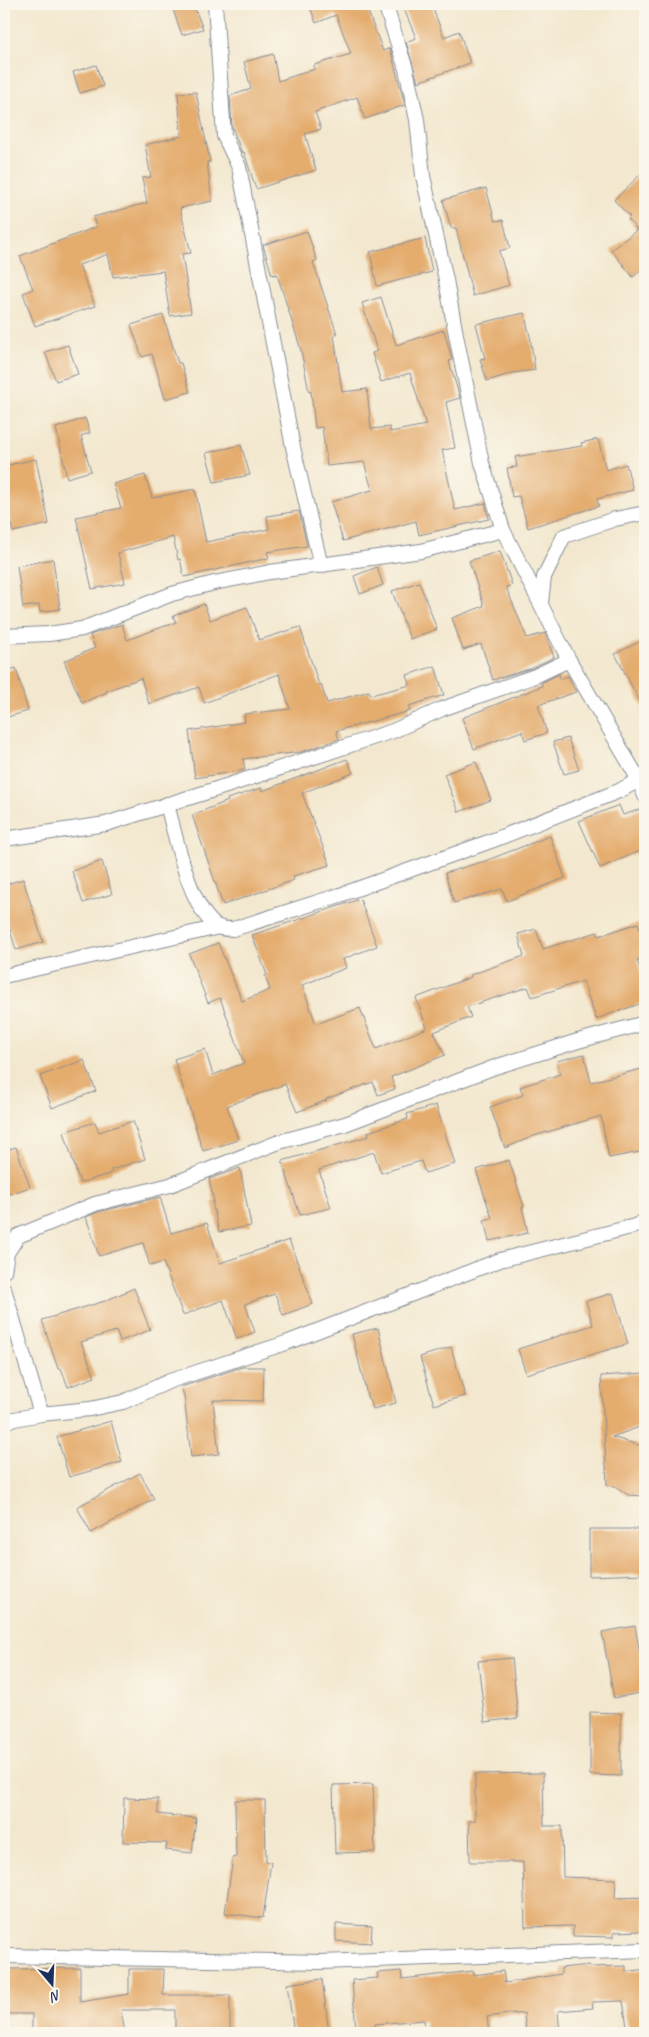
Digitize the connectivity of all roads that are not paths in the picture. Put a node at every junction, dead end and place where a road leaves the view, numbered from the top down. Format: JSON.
{"nodes":[{"id":1,"x":215,"y":4,"type":"edge"},
{"id":2,"x":384,"y":4,"type":"edge"},
{"id":3,"x":645,"y":513,"type":"edge"},
{"id":4,"x":503,"y":530,"type":"junction"},
{"id":5,"x":321,"y":566,"type":"junction"},
{"id":6,"x":541,"y":604,"type":"junction"},
{"id":7,"x":4,"y":636,"type":"edge"},
{"id":8,"x":569,"y":660,"type":"junction"},
{"id":9,"x":640,"y":780,"type":"junction"},
{"id":10,"x":645,"y":796,"type":"edge"},
{"id":11,"x":167,"y":804,"type":"junction"},
{"id":12,"x":4,"y":839,"type":"edge"},
{"id":13,"x":219,"y":927,"type":"junction"},
{"id":14,"x":4,"y":976,"type":"edge"},
{"id":15,"x":645,"y":1023,"type":"edge"},
{"id":16,"x":645,"y":1221,"type":"edge"},
{"id":17,"x":4,"y":1271,"type":"edge"},
{"id":18,"x":4,"y":1289,"type":"edge"},
{"id":19,"x":41,"y":1414,"type":"junction"},
{"id":20,"x":4,"y":1421,"type":"edge"},
{"id":21,"x":645,"y":1950,"type":"edge"},
{"id":22,"x":4,"y":1956,"type":"edge"}],
"edges":[{"from":1,"to":5,"type":"street"},
{"from":2,"to":4,"type":"street"},
{"from":3,"to":6,"type":"street"},
{"from":4,"to":5,"type":"street"},
{"from":4,"to":6,"type":"street"},
{"from":5,"to":7,"type":"street"},
{"from":6,"to":8,"type":"street"},
{"from":8,"to":9,"type":"street"},
{"from":8,"to":11,"type":"street"},
{"from":9,"to":10,"type":"street"},
{"from":9,"to":13,"type":"street"},
{"from":11,"to":12,"type":"street"},
{"from":11,"to":13,"type":"street"},
{"from":13,"to":14,"type":"street"},
{"from":15,"to":17,"type":"street"},
{"from":16,"to":19,"type":"street"},
{"from":18,"to":19,"type":"street"},
{"from":19,"to":20,"type":"street"},
{"from":21,"to":22,"type":"street"}]}
